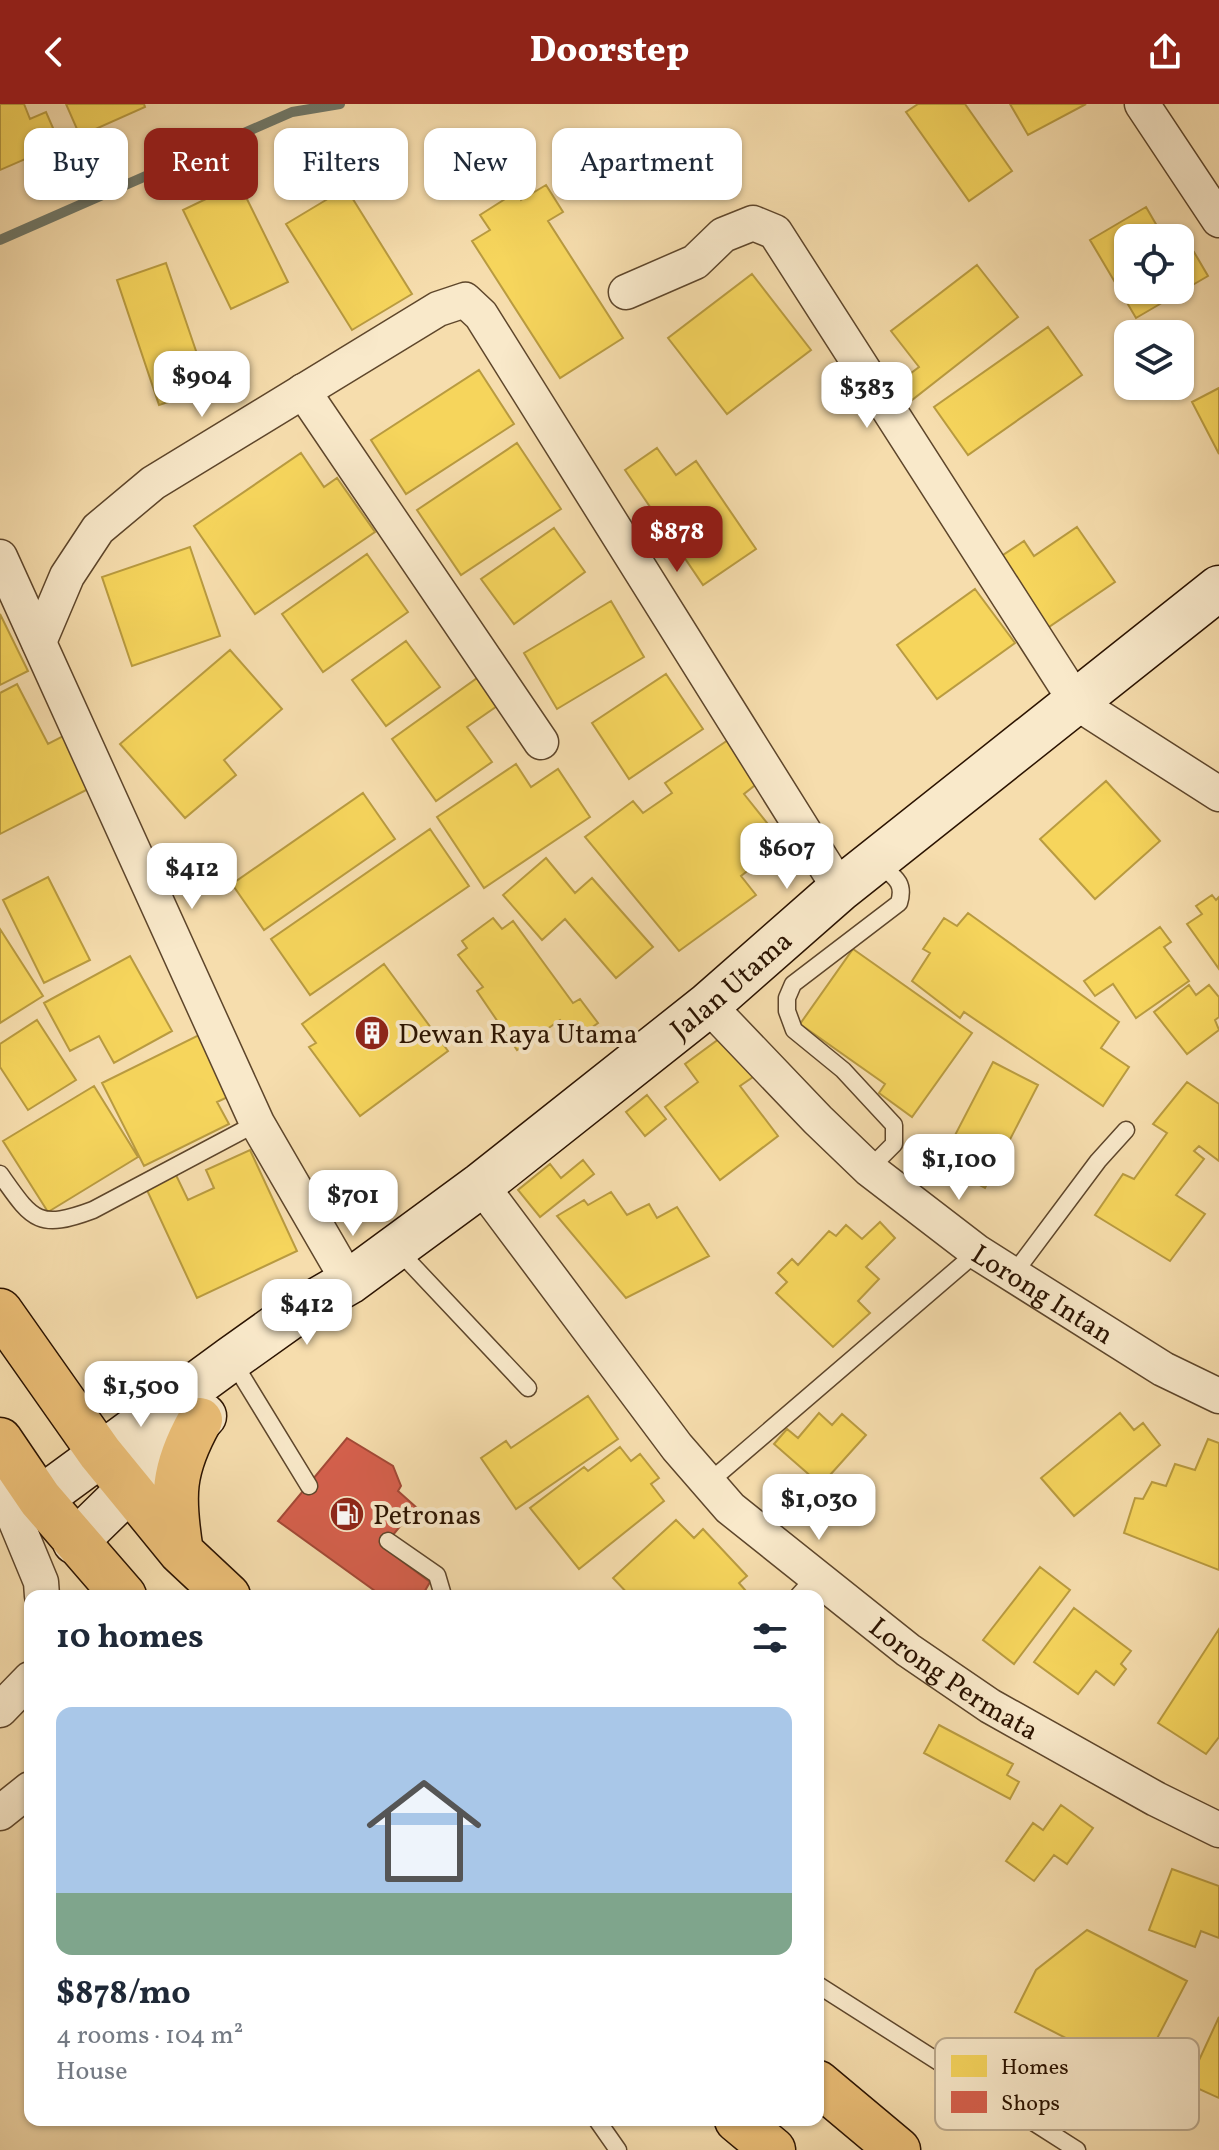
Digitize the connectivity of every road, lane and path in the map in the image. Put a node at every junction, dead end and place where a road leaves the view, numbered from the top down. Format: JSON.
{"nodes":[{"id":1,"x":1142,"y":104,"type":"edge"},
{"id":2,"x":1219,"y":220,"type":"edge"},
{"id":3,"x":626,"y":292,"type":"dead end"},
{"id":4,"x":303,"y":391,"type":"junction"},
{"id":5,"x":0,"y":557,"type":"edge"},
{"id":6,"x":1219,"y":588,"type":"edge"},
{"id":7,"x":39,"y":642,"type":"junction"},
{"id":8,"x":1077,"y":703,"type":"junction"},
{"id":9,"x":541,"y":742,"type":"dead end"},
{"id":10,"x":1219,"y":794,"type":"edge"},
{"id":11,"x":875,"y":861,"type":"junction"},
{"id":12,"x":840,"y":889,"type":"junction"},
{"id":13,"x":708,"y":1005,"type":"junction"},
{"id":14,"x":257,"y":1123,"type":"junction"},
{"id":15,"x":1126,"y":1130,"type":"dead end"},
{"id":16,"x":869,"y":1169,"type":"junction"},
{"id":17,"x":0,"y":1174,"type":"edge"},
{"id":18,"x":481,"y":1185,"type":"junction"},
{"id":19,"x":396,"y":1248,"type":"junction"},
{"id":20,"x":977,"y":1252,"type":"junction"},
{"id":21,"x":1012,"y":1276,"type":"junction"},
{"id":22,"x":349,"y":1282,"type":"junction"},
{"id":23,"x":0,"y":1311,"type":"edge"},
{"id":24,"x":239,"y":1370,"type":"junction"},
{"id":25,"x":528,"y":1388,"type":"dead end"},
{"id":26,"x":1219,"y":1396,"type":"edge"},
{"id":27,"x":200,"y":1420,"type":"junction"},
{"id":28,"x":0,"y":1440,"type":"edge"},
{"id":29,"x":100,"y":1453,"type":"junction"},
{"id":30,"x":708,"y":1483,"type":"junction"},
{"id":31,"x":309,"y":1486,"type":"dead end"},
{"id":32,"x":129,"y":1488,"type":"junction"},
{"id":33,"x":20,"y":1491,"type":"edge"},
{"id":34,"x":388,"y":1541,"type":"dead end"},
{"id":35,"x":75,"y":1542,"type":"junction"},
{"id":36,"x":181,"y":1552,"type":"junction"},
{"id":37,"x":807,"y":1586,"type":"edge"},
{"id":38,"x":42,"y":1590,"type":"edge"},
{"id":39,"x":119,"y":1590,"type":"edge"},
{"id":40,"x":222,"y":1590,"type":"edge"},
{"id":41,"x":441,"y":1590,"type":"edge"},
{"id":42,"x":824,"y":1597,"type":"edge"},
{"id":43,"x":24,"y":1685,"type":"edge"},
{"id":44,"x":0,"y":1710,"type":"edge"},
{"id":45,"x":24,"y":1794,"type":"edge"},
{"id":46,"x":0,"y":1813,"type":"edge"},
{"id":47,"x":1219,"y":1830,"type":"edge"},
{"id":48,"x":824,"y":1989,"type":"edge"},
{"id":49,"x":935,"y":2060,"type":"edge"},
{"id":50,"x":824,"y":2088,"type":"edge"},
{"id":51,"x":601,"y":2126,"type":"edge"},
{"id":52,"x":744,"y":2126,"type":"edge"},
{"id":53,"x":1043,"y":2130,"type":"edge"},
{"id":54,"x":1073,"y":2149,"type":"edge"},
{"id":55,"x":618,"y":2150,"type":"edge"},
{"id":56,"x":773,"y":2150,"type":"edge"},
{"id":57,"x":898,"y":2150,"type":"edge"}],
"edges":[{"from":1,"to":2,"type":"street"},
{"from":3,"to":8,"type":"street"},
{"from":4,"to":7,"type":"street"},
{"from":4,"to":9,"type":"street"},
{"from":4,"to":12,"type":"street"},
{"from":5,"to":7,"type":"street"},
{"from":6,"to":8,"type":"street","name":"Jalan Utama"},
{"from":7,"to":14,"type":"street"},
{"from":8,"to":10,"type":"street"},
{"from":8,"to":11,"type":"street","name":"Jalan Utama"},
{"from":11,"to":12,"type":"street","name":"Jalan Utama"},
{"from":11,"to":16,"type":"lane"},
{"from":12,"to":13,"type":"street","name":"Jalan Utama"},
{"from":13,"to":16,"type":"street","name":"Lorong Intan"},
{"from":13,"to":18,"type":"street","name":"Jalan Utama"},
{"from":14,"to":17,"type":"lane"},
{"from":14,"to":22,"type":"street"},
{"from":15,"to":21,"type":"lane"},
{"from":16,"to":20,"type":"street","name":"Lorong Intan"},
{"from":18,"to":19,"type":"street","name":"Jalan Utama"},
{"from":18,"to":30,"type":"street","name":"Lorong Permata"},
{"from":19,"to":22,"type":"street","name":"Jalan Utama"},
{"from":19,"to":25,"type":"lane"},
{"from":20,"to":21,"type":"street","name":"Lorong Intan"},
{"from":20,"to":30,"type":"lane"},
{"from":21,"to":26,"type":"street","name":"Lorong Intan"},
{"from":22,"to":24,"type":"street","name":"Jalan Utama"},
{"from":23,"to":29,"type":"highway"},
{"from":24,"to":27,"type":"street","name":"Jalan Utama"},
{"from":24,"to":29,"type":"street","name":"Jalan Utama"},
{"from":24,"to":31,"type":"lane"},
{"from":27,"to":32,"type":"street","name":"Jalan Utama"},
{"from":27,"to":36,"type":"highway"},
{"from":28,"to":33,"type":"highway"},
{"from":29,"to":32,"type":"highway"},
{"from":29,"to":33,"type":"street","name":"Jalan Utama"},
{"from":30,"to":37,"type":"street","name":"Lorong Permata"},
{"from":32,"to":35,"type":"street","name":"Jalan Utama"},
{"from":32,"to":36,"type":"highway"},
{"from":33,"to":35,"type":"highway"},
{"from":33,"to":38,"type":"street"},
{"from":34,"to":41,"type":"lane"},
{"from":35,"to":39,"type":"highway"},
{"from":36,"to":40,"type":"highway"},
{"from":42,"to":47,"type":"street","name":"Lorong Permata"},
{"from":43,"to":44,"type":"street"},
{"from":45,"to":46,"type":"street"},
{"from":48,"to":49,"type":"lane"},
{"from":50,"to":57,"type":"highway"},
{"from":51,"to":55,"type":"lane"},
{"from":52,"to":56,"type":"highway"},
{"from":53,"to":54,"type":"lane"}]}
